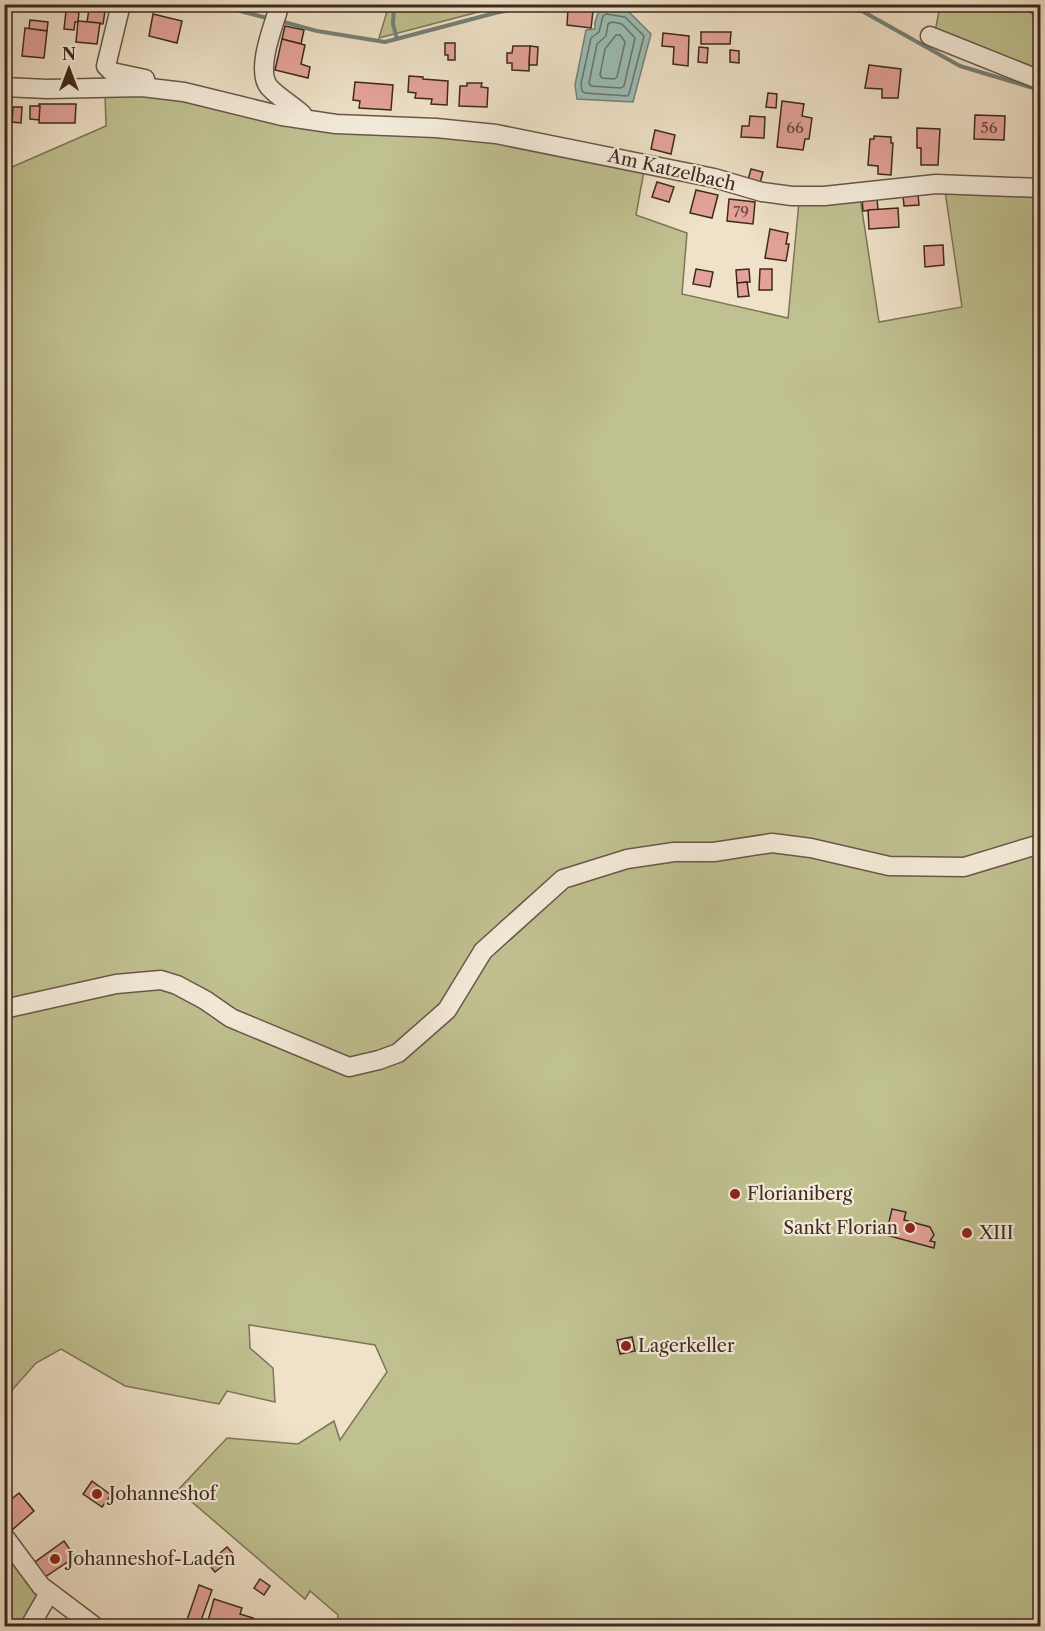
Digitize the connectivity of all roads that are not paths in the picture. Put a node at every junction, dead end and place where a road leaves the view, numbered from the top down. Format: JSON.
{"nodes":[{"id":1,"x":121,"y":4,"type":"edge"},
{"id":2,"x":280,"y":4,"type":"edge"},
{"id":3,"x":930,"y":36,"type":"dead end"},
{"id":4,"x":1041,"y":80,"type":"edge"},
{"id":5,"x":4,"y":87,"type":"edge"},
{"id":6,"x":164,"y":90,"type":"junction"},
{"id":7,"x":304,"y":119,"type":"junction"},
{"id":8,"x":1041,"y":188,"type":"edge"},
{"id":9,"x":1041,"y":844,"type":"edge"},
{"id":10,"x":4,"y":1009,"type":"edge"},
{"id":11,"x":4,"y":1536,"type":"edge"},
{"id":12,"x":49,"y":1593,"type":"junction"},
{"id":13,"x":30,"y":1626,"type":"edge"},
{"id":14,"x":94,"y":1626,"type":"edge"}],
"edges":[{"from":1,"to":6,"type":"street","name":"Am Katzelbach"},
{"from":2,"to":7,"type":"street"},
{"from":3,"to":4,"type":"street"},
{"from":5,"to":6,"type":"street","name":"Am Katzelbach"},
{"from":6,"to":7,"type":"street","name":"Am Katzelbach"},
{"from":7,"to":8,"type":"street","name":"Am Katzelbach"},
{"from":9,"to":10,"type":"street"},
{"from":11,"to":12,"type":"street"},
{"from":12,"to":13,"type":"street"},
{"from":12,"to":14,"type":"street"}]}
